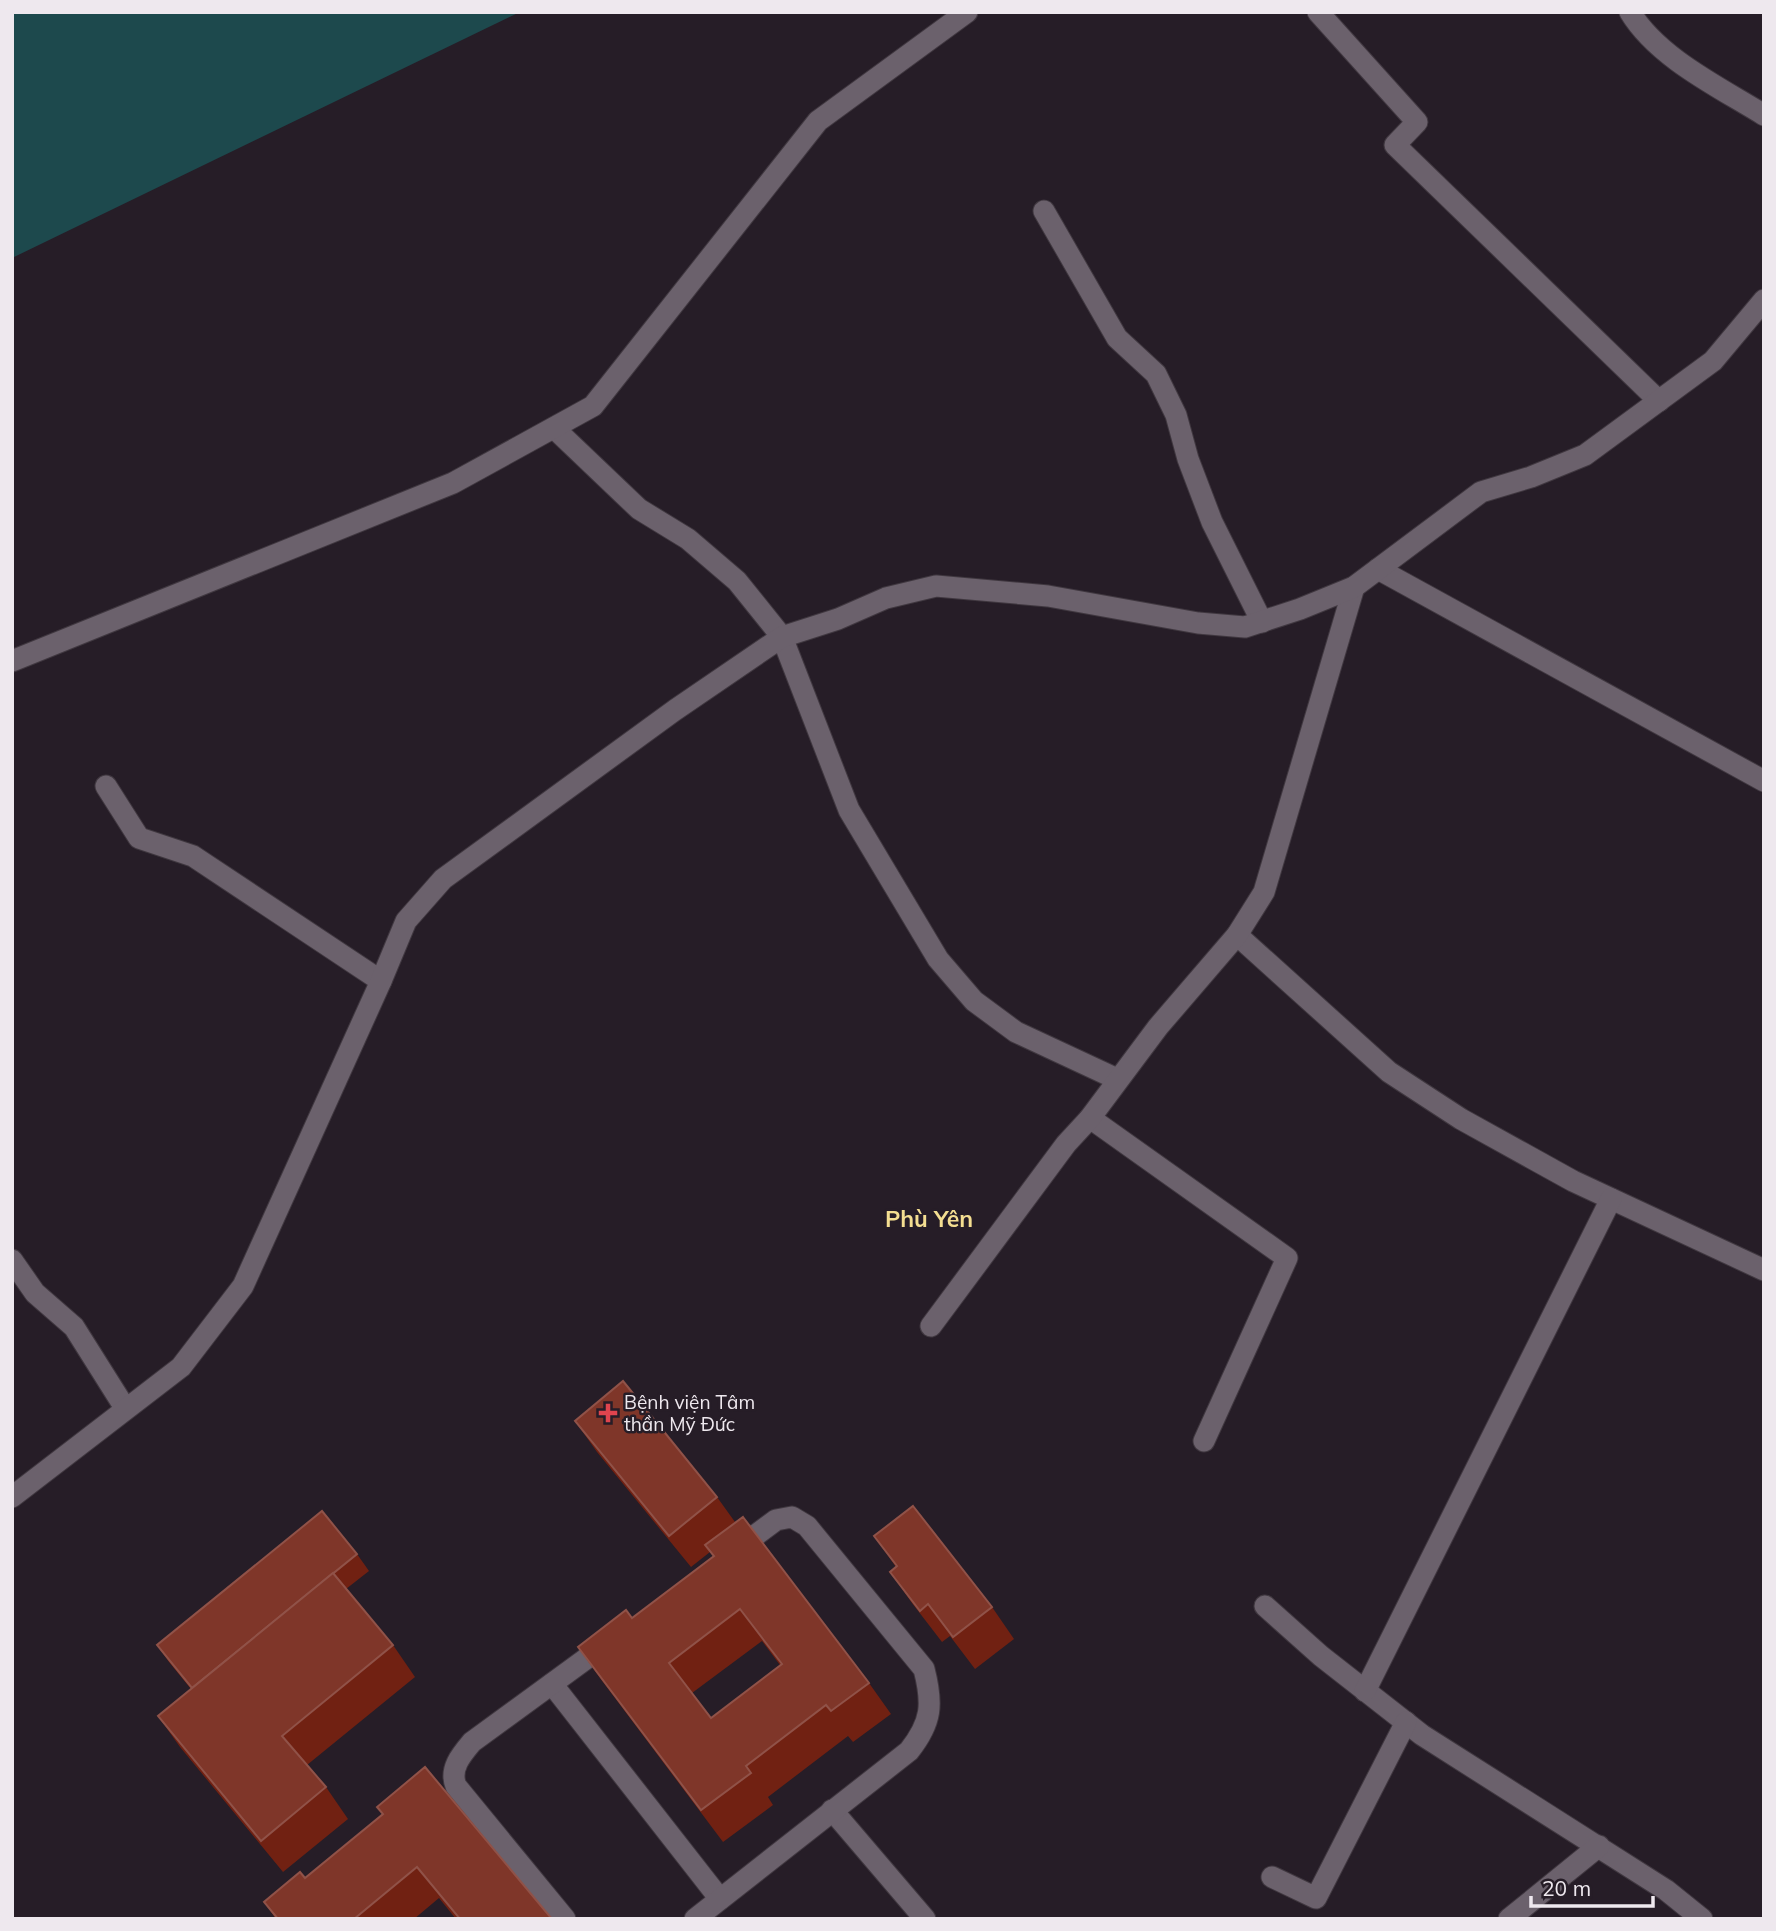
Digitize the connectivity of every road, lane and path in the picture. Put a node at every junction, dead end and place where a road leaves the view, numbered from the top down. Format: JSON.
{"nodes":[{"id":1,"x":967,"y":12,"type":"edge"},
{"id":2,"x":1318,"y":12,"type":"edge"},
{"id":3,"x":1630,"y":12,"type":"edge"},
{"id":4,"x":1764,"y":116,"type":"edge"},
{"id":5,"x":1044,"y":211,"type":"dead end"},
{"id":6,"x":1764,"y":300,"type":"edge"},
{"id":7,"x":1659,"y":401,"type":"junction"},
{"id":8,"x":554,"y":428,"type":"junction"},
{"id":9,"x":1378,"y":569,"type":"junction"},
{"id":10,"x":1354,"y":587,"type":"junction"},
{"id":11,"x":1262,"y":622,"type":"junction"},
{"id":12,"x":782,"y":637,"type":"junction"},
{"id":13,"x":12,"y":661,"type":"edge"},
{"id":14,"x":1764,"y":781,"type":"edge"},
{"id":15,"x":106,"y":786,"type":"dead end"},
{"id":16,"x":1237,"y":934,"type":"junction"},
{"id":17,"x":381,"y":981,"type":"junction"},
{"id":18,"x":1117,"y":1079,"type":"junction"},
{"id":19,"x":1090,"y":1118,"type":"junction"},
{"id":20,"x":1611,"y":1199,"type":"junction"},
{"id":21,"x":12,"y":1260,"type":"edge"},
{"id":22,"x":1764,"y":1270,"type":"edge"},
{"id":23,"x":931,"y":1326,"type":"dead end"},
{"id":24,"x":124,"y":1408,"type":"junction"},
{"id":25,"x":1204,"y":1441,"type":"dead end"},
{"id":26,"x":12,"y":1497,"type":"edge"},
{"id":27,"x":720,"y":1561,"type":"edge"},
{"id":28,"x":1265,"y":1606,"type":"dead end"},
{"id":29,"x":630,"y":1626,"type":"edge"},
{"id":30,"x":552,"y":1684,"type":"junction"},
{"id":31,"x":1365,"y":1691,"type":"junction"},
{"id":32,"x":1406,"y":1722,"type":"junction"},
{"id":33,"x":832,"y":1810,"type":"junction"},
{"id":34,"x":1599,"y":1846,"type":"junction"},
{"id":35,"x":1272,"y":1877,"type":"dead end"},
{"id":36,"x":720,"y":1899,"type":"junction"},
{"id":37,"x":565,"y":1919,"type":"edge"},
{"id":38,"x":695,"y":1919,"type":"edge"},
{"id":39,"x":925,"y":1919,"type":"edge"},
{"id":40,"x":1509,"y":1919,"type":"edge"},
{"id":41,"x":1702,"y":1919,"type":"edge"}],
"edges":[{"from":1,"to":8,"type":"street"},
{"from":2,"to":7,"type":"street"},
{"from":3,"to":4,"type":"street"},
{"from":5,"to":11,"type":"street"},
{"from":6,"to":7,"type":"street"},
{"from":7,"to":9,"type":"street"},
{"from":8,"to":12,"type":"street"},
{"from":8,"to":13,"type":"street"},
{"from":9,"to":10,"type":"street"},
{"from":9,"to":14,"type":"street"},
{"from":10,"to":11,"type":"street"},
{"from":10,"to":16,"type":"street"},
{"from":11,"to":12,"type":"street"},
{"from":12,"to":17,"type":"street"},
{"from":12,"to":18,"type":"street"},
{"from":15,"to":17,"type":"street"},
{"from":16,"to":18,"type":"street"},
{"from":16,"to":20,"type":"street"},
{"from":17,"to":24,"type":"street"},
{"from":18,"to":19,"type":"street"},
{"from":19,"to":23,"type":"street"},
{"from":19,"to":25,"type":"street"},
{"from":20,"to":22,"type":"street"},
{"from":20,"to":31,"type":"street"},
{"from":21,"to":24,"type":"street"},
{"from":24,"to":26,"type":"street"},
{"from":27,"to":33,"type":"street"},
{"from":28,"to":31,"type":"street"},
{"from":29,"to":30,"type":"street"},
{"from":30,"to":36,"type":"street"},
{"from":30,"to":37,"type":"street"},
{"from":31,"to":32,"type":"street"},
{"from":32,"to":34,"type":"street"},
{"from":32,"to":35,"type":"street"},
{"from":33,"to":36,"type":"street"},
{"from":33,"to":39,"type":"street"},
{"from":34,"to":40,"type":"street"},
{"from":34,"to":41,"type":"street"},
{"from":36,"to":38,"type":"street"}]}
